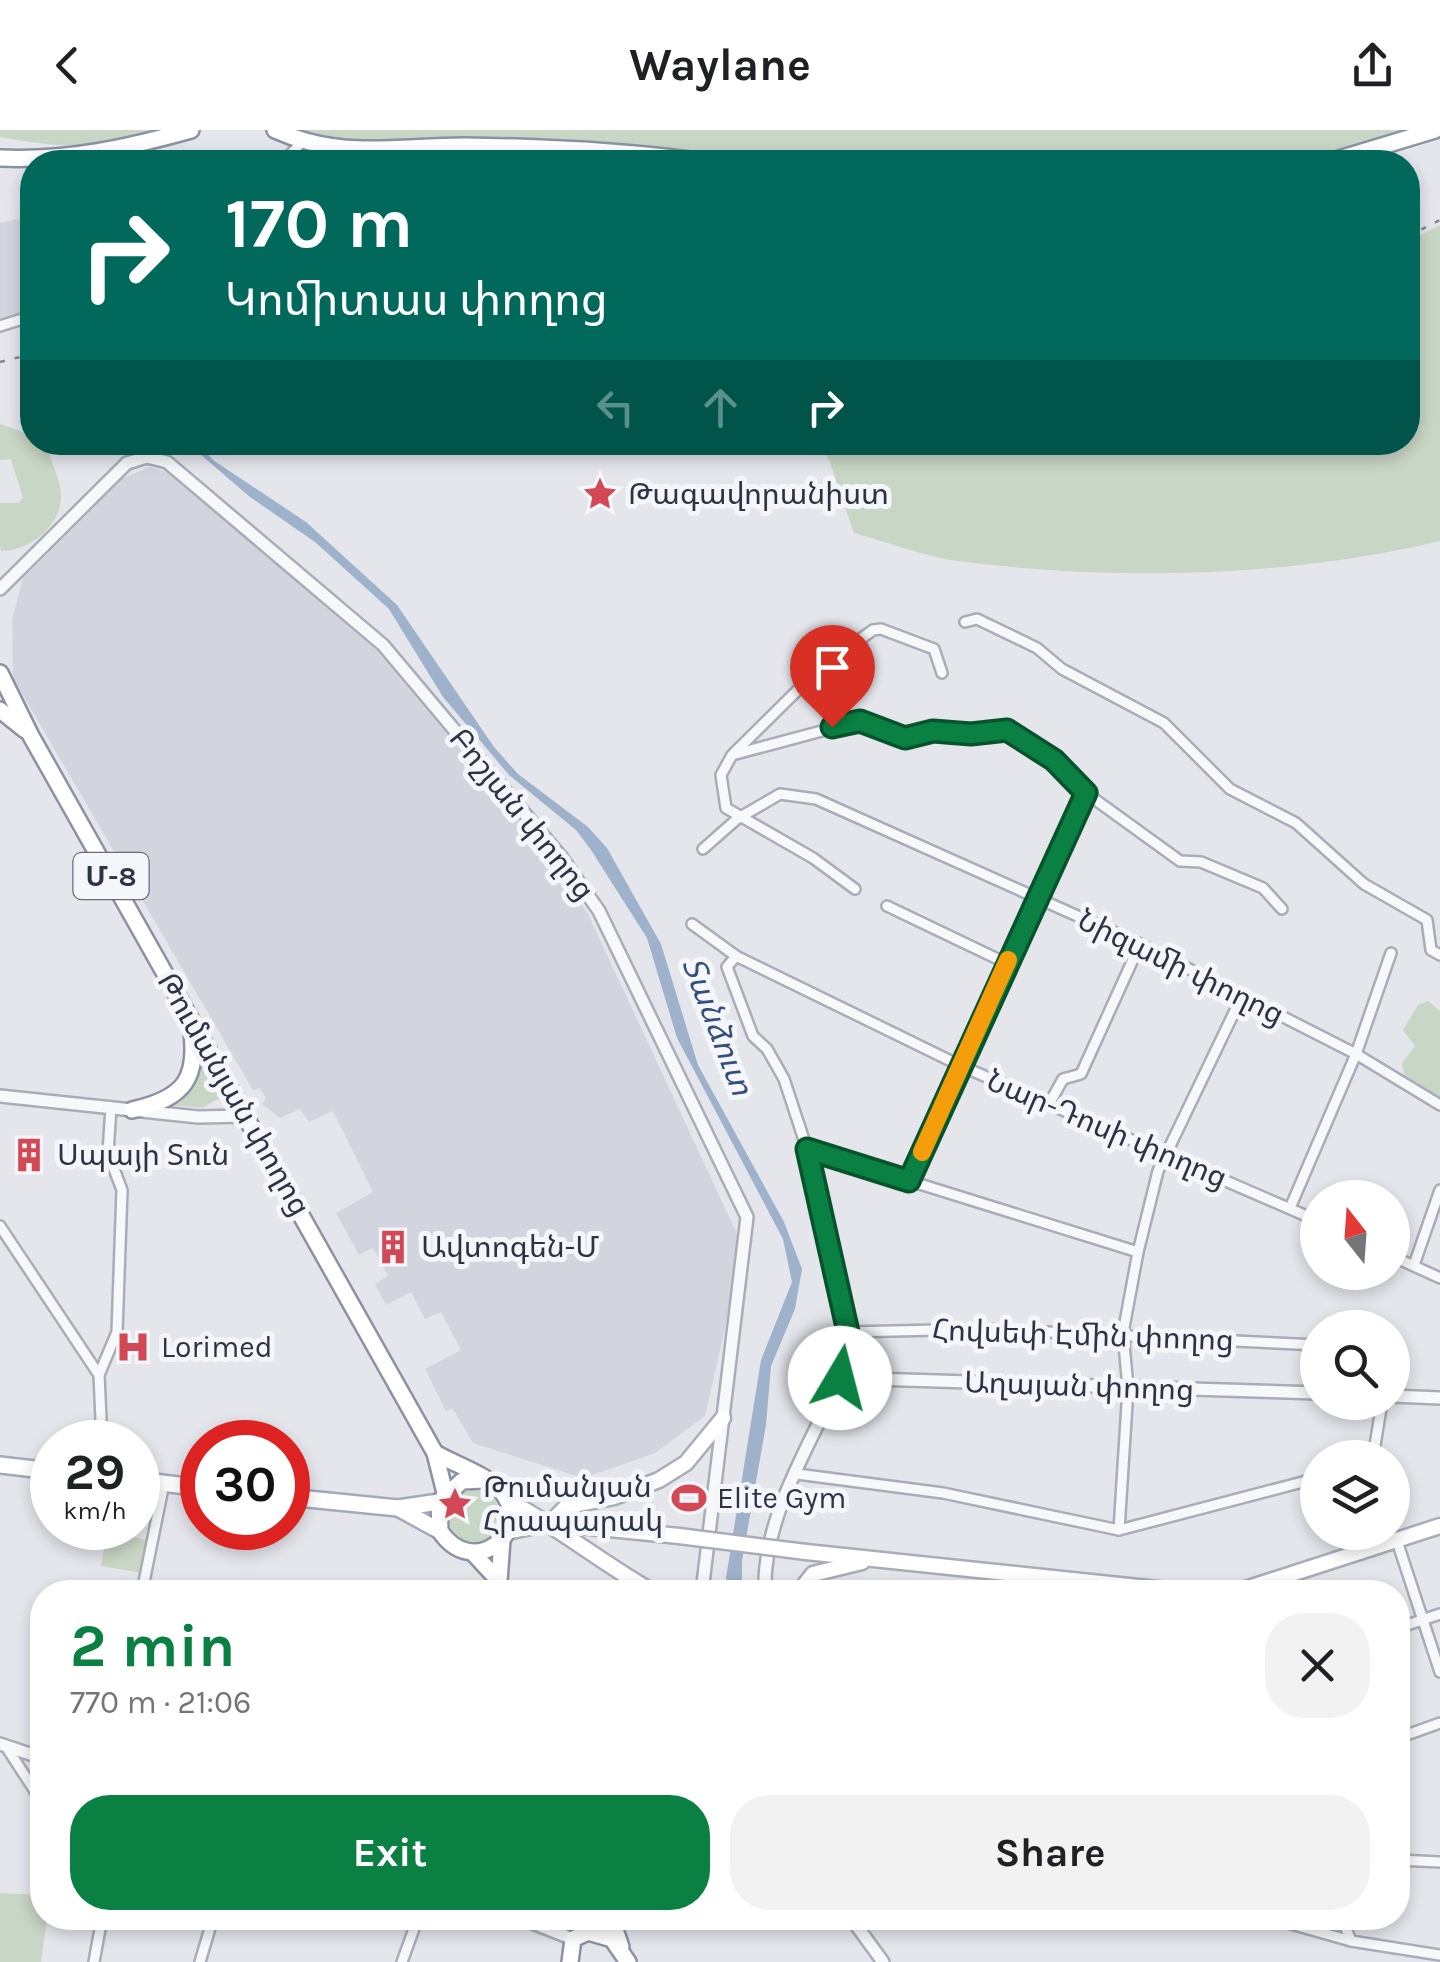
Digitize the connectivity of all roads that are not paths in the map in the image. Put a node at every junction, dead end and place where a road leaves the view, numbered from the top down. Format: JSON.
{"nodes":[{"id":1,"x":191,"y":130,"type":"edge"},
{"id":2,"x":275,"y":130,"type":"edge"},
{"id":3,"x":1435,"y":130,"type":"edge"},
{"id":4,"x":302,"y":142,"type":"junction"},
{"id":5,"x":119,"y":150,"type":"edge"},
{"id":6,"x":295,"y":150,"type":"edge"},
{"id":7,"x":334,"y":150,"type":"edge"},
{"id":8,"x":363,"y":150,"type":"edge"},
{"id":9,"x":541,"y":150,"type":"edge"},
{"id":10,"x":1369,"y":150,"type":"edge"},
{"id":11,"x":0,"y":590,"type":"edge"},
{"id":12,"x":965,"y":622,"type":"dead end"},
{"id":13,"x":0,"y":672,"type":"edge"},
{"id":14,"x":942,"y":673,"type":"dead end"},
{"id":15,"x":0,"y":710,"type":"edge"},
{"id":16,"x":32,"y":736,"type":"junction"},
{"id":17,"x":732,"y":755,"type":"junction"},
{"id":18,"x":1086,"y":793,"type":"junction"},
{"id":19,"x":737,"y":819,"type":"junction"},
{"id":20,"x":703,"y":849,"type":"dead end"},
{"id":21,"x":855,"y":889,"type":"dead end"},
{"id":22,"x":1037,"y":898,"type":"junction"},
{"id":23,"x":887,"y":906,"type":"dead end"},
{"id":24,"x":1282,"y":909,"type":"dead end"},
{"id":25,"x":692,"y":924,"type":"dead end"},
{"id":26,"x":1140,"y":944,"type":"junction"},
{"id":27,"x":1390,"y":953,"type":"dead end"},
{"id":28,"x":1440,"y":955,"type":"edge"},
{"id":29,"x":736,"y":956,"type":"junction"},
{"id":30,"x":1006,"y":963,"type":"junction"},
{"id":31,"x":1242,"y":996,"type":"junction"},
{"id":32,"x":190,"y":1016,"type":"junction"},
{"id":33,"x":1356,"y":1054,"type":"junction"},
{"id":34,"x":959,"y":1064,"type":"junction"},
{"id":35,"x":0,"y":1096,"type":"edge"},
{"id":36,"x":1050,"y":1104,"type":"junction"},
{"id":37,"x":1440,"y":1106,"type":"edge"},
{"id":38,"x":111,"y":1107,"type":"junction"},
{"id":39,"x":132,"y":1110,"type":"junction"},
{"id":40,"x":247,"y":1116,"type":"junction"},
{"id":41,"x":807,"y":1149,"type":"junction"},
{"id":42,"x":1166,"y":1154,"type":"junction"},
{"id":43,"x":909,"y":1181,"type":"junction"},
{"id":44,"x":1440,"y":1190,"type":"edge"},
{"id":45,"x":1290,"y":1208,"type":"junction"},
{"id":46,"x":1300,"y":1213,"type":"edge"},
{"id":47,"x":0,"y":1226,"type":"edge"},
{"id":48,"x":1138,"y":1252,"type":"junction"},
{"id":49,"x":1410,"y":1264,"type":"edge"},
{"id":50,"x":1414,"y":1266,"type":"junction"},
{"id":51,"x":1440,"y":1278,"type":"edge"},
{"id":52,"x":848,"y":1332,"type":"junction"},
{"id":53,"x":1123,"y":1333,"type":"junction"},
{"id":54,"x":1300,"y":1345,"type":"edge"},
{"id":55,"x":99,"y":1375,"type":"junction"},
{"id":56,"x":840,"y":1378,"type":"junction"},
{"id":57,"x":1128,"y":1388,"type":"junction"},
{"id":58,"x":1300,"y":1393,"type":"edge"},
{"id":59,"x":1410,"y":1397,"type":"edge"},
{"id":60,"x":1440,"y":1398,"type":"edge"},
{"id":61,"x":723,"y":1418,"type":"junction"},
{"id":62,"x":101,"y":1420,"type":"edge"},
{"id":63,"x":434,"y":1453,"type":"junction"},
{"id":64,"x":0,"y":1465,"type":"edge"},
{"id":65,"x":30,"y":1468,"type":"edge"},
{"id":66,"x":798,"y":1474,"type":"junction"},
{"id":67,"x":484,"y":1480,"type":"junction"},
{"id":68,"x":160,"y":1483,"type":"edge"},
{"id":69,"x":164,"y":1483,"type":"junction"},
{"id":70,"x":1300,"y":1483,"type":"edge"},
{"id":71,"x":180,"y":1485,"type":"edge"},
{"id":72,"x":442,"y":1497,"type":"junction"},
{"id":73,"x":310,"y":1499,"type":"edge"},
{"id":74,"x":506,"y":1499,"type":"junction"},
{"id":75,"x":398,"y":1508,"type":"junction"},
{"id":76,"x":550,"y":1523,"type":"junction"},
{"id":77,"x":1440,"y":1526,"type":"edge"},
{"id":78,"x":1119,"y":1530,"type":"junction"},
{"id":79,"x":440,"y":1532,"type":"junction"},
{"id":80,"x":504,"y":1536,"type":"junction"},
{"id":81,"x":1410,"y":1536,"type":"edge"},
{"id":82,"x":1369,"y":1550,"type":"edge"},
{"id":83,"x":1400,"y":1550,"type":"edge"},
{"id":84,"x":473,"y":1553,"type":"junction"},
{"id":85,"x":872,"y":1559,"type":"junction"},
{"id":86,"x":144,"y":1580,"type":"edge"},
{"id":87,"x":495,"y":1580,"type":"edge"},
{"id":88,"x":501,"y":1580,"type":"edge"},
{"id":89,"x":632,"y":1580,"type":"edge"},
{"id":90,"x":703,"y":1580,"type":"edge"},
{"id":91,"x":766,"y":1580,"type":"edge"},
{"id":92,"x":808,"y":1580,"type":"edge"},
{"id":93,"x":1072,"y":1580,"type":"edge"},
{"id":94,"x":1274,"y":1580,"type":"edge"},
{"id":95,"x":1409,"y":1580,"type":"edge"},
{"id":96,"x":1410,"y":1582,"type":"edge"},
{"id":97,"x":1440,"y":1614,"type":"edge"},
{"id":98,"x":1422,"y":1620,"type":"junction"},
{"id":99,"x":1410,"y":1624,"type":"edge"},
{"id":100,"x":1440,"y":1672,"type":"edge"},
{"id":101,"x":1440,"y":1722,"type":"edge"},
{"id":102,"x":1410,"y":1733,"type":"edge"},
{"id":103,"x":2,"y":1745,"type":"edge"},
{"id":104,"x":30,"y":1754,"type":"edge"},
{"id":105,"x":30,"y":1785,"type":"edge"},
{"id":106,"x":1410,"y":1861,"type":"edge"},
{"id":107,"x":1440,"y":1862,"type":"edge"},
{"id":108,"x":100,"y":1930,"type":"edge"},
{"id":109,"x":209,"y":1930,"type":"edge"},
{"id":110,"x":413,"y":1930,"type":"edge"},
{"id":111,"x":579,"y":1930,"type":"edge"},
{"id":112,"x":616,"y":1930,"type":"edge"},
{"id":113,"x":860,"y":1930,"type":"edge"},
{"id":114,"x":1312,"y":1930,"type":"edge"},
{"id":115,"x":1346,"y":1930,"type":"edge"},
{"id":116,"x":1350,"y":1941,"type":"junction"},
{"id":117,"x":624,"y":1955,"type":"edge"},
{"id":118,"x":1440,"y":1956,"type":"edge"},
{"id":119,"x":94,"y":1962,"type":"edge"},
{"id":120,"x":200,"y":1962,"type":"edge"},
{"id":121,"x":402,"y":1962,"type":"edge"},
{"id":122,"x":570,"y":1962,"type":"edge"},
{"id":123,"x":883,"y":1962,"type":"edge"}],
"edges":[{"from":1,"to":5,"type":"main road"},
{"from":2,"to":4,"type":"main road"},
{"from":3,"to":10,"type":"main road"},
{"from":4,"to":6,"type":"street"},
{"from":4,"to":7,"type":"main road"},
{"from":8,"to":9,"type":"main road"},
{"from":11,"to":61,"type":"street","name":"Բոշյան փողոց"},
{"from":12,"to":28,"type":"street"},
{"from":13,"to":16,"type":"main road","number":"Մ-8"},
{"from":14,"to":17,"type":"street"},
{"from":15,"to":16,"type":"main road","number":"Մ-8"},
{"from":16,"to":32,"type":"main road","name":"Թումանյան փողոց","number":"Մ-8"},
{"from":17,"to":18,"type":"street"},
{"from":17,"to":19,"type":"street"},
{"from":18,"to":22,"type":"street"},
{"from":18,"to":24,"type":"street"},
{"from":19,"to":20,"type":"street","name":"Նիզամի փողոց"},
{"from":19,"to":21,"type":"street"},
{"from":19,"to":22,"type":"street","name":"Նիզամի փողոց"},
{"from":22,"to":26,"type":"street","name":"Նիզամի փողոց"},
{"from":22,"to":30,"type":"street"},
{"from":23,"to":30,"type":"street"},
{"from":25,"to":29,"type":"street"},
{"from":26,"to":31,"type":"street","name":"Նիզամի փողոց"},
{"from":26,"to":36,"type":"street"},
{"from":27,"to":33,"type":"street"},
{"from":29,"to":34,"type":"street","name":"Նար-Դոսի փողոց"},
{"from":29,"to":41,"type":"street"},
{"from":30,"to":34,"type":"street"},
{"from":31,"to":33,"type":"street","name":"Նիզամի փողոց"},
{"from":31,"to":42,"type":"street"},
{"from":32,"to":39,"type":"main road"},
{"from":32,"to":40,"type":"main road","name":"Թումանյան փողոց","number":"Մ-8"},
{"from":33,"to":37,"type":"street","name":"Նիզամի փողոց"},
{"from":33,"to":45,"type":"street"},
{"from":34,"to":36,"type":"street","name":"Նար-Դոսի փողոց"},
{"from":34,"to":43,"type":"street"},
{"from":35,"to":38,"type":"street"},
{"from":36,"to":42,"type":"street","name":"Նար-Դոսի փողոց"},
{"from":38,"to":39,"type":"street"},
{"from":38,"to":55,"type":"street"},
{"from":39,"to":40,"type":"street"},
{"from":40,"to":63,"type":"main road","name":"Թումանյան փողոց","number":"Մ-8"},
{"from":41,"to":43,"type":"street"},
{"from":41,"to":52,"type":"street"},
{"from":42,"to":45,"type":"street","name":"Նար-Դոսի փողոց"},
{"from":42,"to":48,"type":"street"},
{"from":43,"to":48,"type":"street"},
{"from":44,"to":50,"type":"street"},
{"from":45,"to":46,"type":"street","name":"Նար-Դոսի փողոց"},
{"from":47,"to":55,"type":"street"},
{"from":48,"to":53,"type":"street"},
{"from":49,"to":50,"type":"street"},
{"from":50,"to":51,"type":"street"},
{"from":52,"to":53,"type":"street","name":"Հովսեփ Էմին փողոց"},
{"from":52,"to":56,"type":"street"},
{"from":53,"to":54,"type":"street","name":"Հովսեփ Էմին փողոց"},
{"from":53,"to":57,"type":"street"},
{"from":55,"to":62,"type":"street"},
{"from":56,"to":57,"type":"street","name":"Աղայան փողոց"},
{"from":56,"to":66,"type":"street"},
{"from":57,"to":58,"type":"street","name":"Աղայան փողոց"},
{"from":57,"to":78,"type":"street"},
{"from":59,"to":60,"type":"street"},
{"from":61,"to":76,"type":"main road"},
{"from":61,"to":90,"type":"street","name":"Բոշյան փողոց"},
{"from":63,"to":67,"type":"main road"},
{"from":63,"to":72,"type":"main road","number":"Մ-8"},
{"from":64,"to":65,"type":"main road"},
{"from":66,"to":78,"type":"street"},
{"from":66,"to":91,"type":"street"},
{"from":67,"to":72,"type":"main road"},
{"from":67,"to":74,"type":"main road"},
{"from":68,"to":69,"type":"main road"},
{"from":69,"to":71,"type":"main road"},
{"from":69,"to":86,"type":"street"},
{"from":70,"to":78,"type":"street"},
{"from":72,"to":75,"type":"main road"},
{"from":72,"to":79,"type":"main road"},
{"from":73,"to":75,"type":"main road"},
{"from":74,"to":76,"type":"main road"},
{"from":74,"to":80,"type":"main road"},
{"from":75,"to":79,"type":"main road"},
{"from":76,"to":80,"type":"main road"},
{"from":76,"to":85,"type":"main road","bridge":true},
{"from":76,"to":89,"type":"main road"},
{"from":77,"to":81,"type":"main road"},
{"from":79,"to":84,"type":"main road"},
{"from":80,"to":84,"type":"main road"},
{"from":80,"to":88,"type":"main road"},
{"from":82,"to":94,"type":"main road"},
{"from":83,"to":95,"type":"street"},
{"from":84,"to":87,"type":"main road"},
{"from":85,"to":92,"type":"main road"},
{"from":85,"to":93,"type":"main road"},
{"from":96,"to":98,"type":"street"},
{"from":97,"to":98,"type":"street"},
{"from":98,"to":99,"type":"street"},
{"from":98,"to":100,"type":"street"},
{"from":101,"to":102,"type":"street"},
{"from":103,"to":104,"type":"street"},
{"from":103,"to":105,"type":"street"},
{"from":106,"to":107,"type":"street"},
{"from":108,"to":119,"type":"street"},
{"from":109,"to":120,"type":"street"},
{"from":110,"to":121,"type":"street"},
{"from":111,"to":117,"type":"main road"},
{"from":111,"to":122,"type":"main road"},
{"from":112,"to":117,"type":"main road"},
{"from":113,"to":123,"type":"street"},
{"from":114,"to":116,"type":"street"},
{"from":115,"to":116,"type":"street"},
{"from":116,"to":118,"type":"street"}]}
